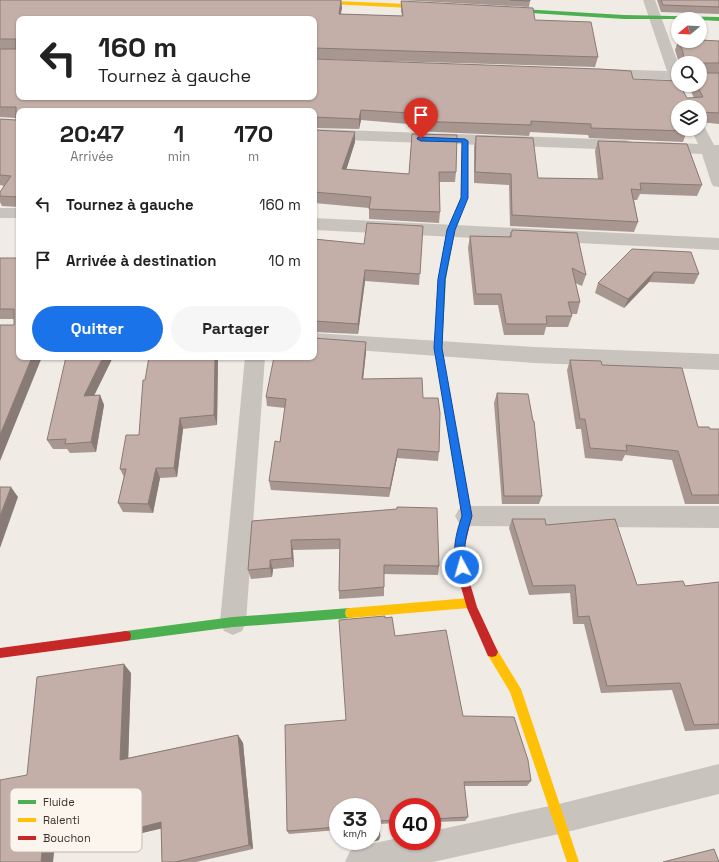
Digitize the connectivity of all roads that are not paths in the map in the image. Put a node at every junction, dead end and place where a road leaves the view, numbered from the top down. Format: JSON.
{"nodes":[{"id":1,"x":649,"y":0,"type":"edge"},
{"id":2,"x":304,"y":2,"type":"edge"},
{"id":3,"x":442,"y":7,"type":"edge"},
{"id":4,"x":496,"y":10,"type":"edge"},
{"id":5,"x":654,"y":18,"type":"junction"},
{"id":6,"x":719,"y":19,"type":"edge"},
{"id":7,"x":671,"y":63,"type":"edge"},
{"id":8,"x":588,"y":73,"type":"edge"},
{"id":9,"x":671,"y":81,"type":"edge"},
{"id":10,"x":317,"y":134,"type":"edge"},
{"id":11,"x":704,"y":136,"type":"edge"},
{"id":12,"x":465,"y":141,"type":"junction"},
{"id":13,"x":714,"y":149,"type":"edge"},
{"id":14,"x":719,"y":182,"type":"edge"},
{"id":15,"x":0,"y":213,"type":"edge"},
{"id":16,"x":16,"y":213,"type":"edge"},
{"id":17,"x":317,"y":224,"type":"edge"},
{"id":18,"x":451,"y":230,"type":"junction"},
{"id":19,"x":719,"y":244,"type":"edge"},
{"id":20,"x":317,"y":340,"type":"edge"},
{"id":21,"x":438,"y":348,"type":"junction"},
{"id":22,"x":255,"y":360,"type":"edge"},
{"id":23,"x":719,"y":362,"type":"edge"},
{"id":24,"x":467,"y":516,"type":"junction"},
{"id":25,"x":719,"y":517,"type":"edge"},
{"id":26,"x":469,"y":603,"type":"junction"},
{"id":27,"x":233,"y":622,"type":"junction"},
{"id":28,"x":0,"y":653,"type":"edge"},
{"id":29,"x":719,"y":779,"type":"edge"},
{"id":30,"x":559,"y":819,"type":"junction"},
{"id":31,"x":360,"y":862,"type":"edge"},
{"id":32,"x":573,"y":862,"type":"edge"}],
"edges":[{"from":1,"to":5,"type":"street"},
{"from":2,"to":3,"type":"street"},
{"from":4,"to":5,"type":"street"},
{"from":5,"to":6,"type":"street"},
{"from":5,"to":7,"type":"street"},
{"from":8,"to":9,"type":"street"},
{"from":10,"to":12,"type":"street"},
{"from":11,"to":13,"type":"street"},
{"from":12,"to":13,"type":"street"},
{"from":12,"to":18,"type":"street"},
{"from":13,"to":14,"type":"street"},
{"from":15,"to":16,"type":"street"},
{"from":17,"to":18,"type":"street"},
{"from":18,"to":19,"type":"street"},
{"from":18,"to":21,"type":"street"},
{"from":20,"to":21,"type":"street"},
{"from":21,"to":23,"type":"street"},
{"from":21,"to":24,"type":"street"},
{"from":22,"to":27,"type":"street"},
{"from":24,"to":25,"type":"street"},
{"from":24,"to":26,"type":"street"},
{"from":26,"to":27,"type":"street"},
{"from":26,"to":30,"type":"street"},
{"from":27,"to":28,"type":"street"},
{"from":29,"to":30,"type":"street"},
{"from":30,"to":31,"type":"street"},
{"from":30,"to":32,"type":"street"}]}
